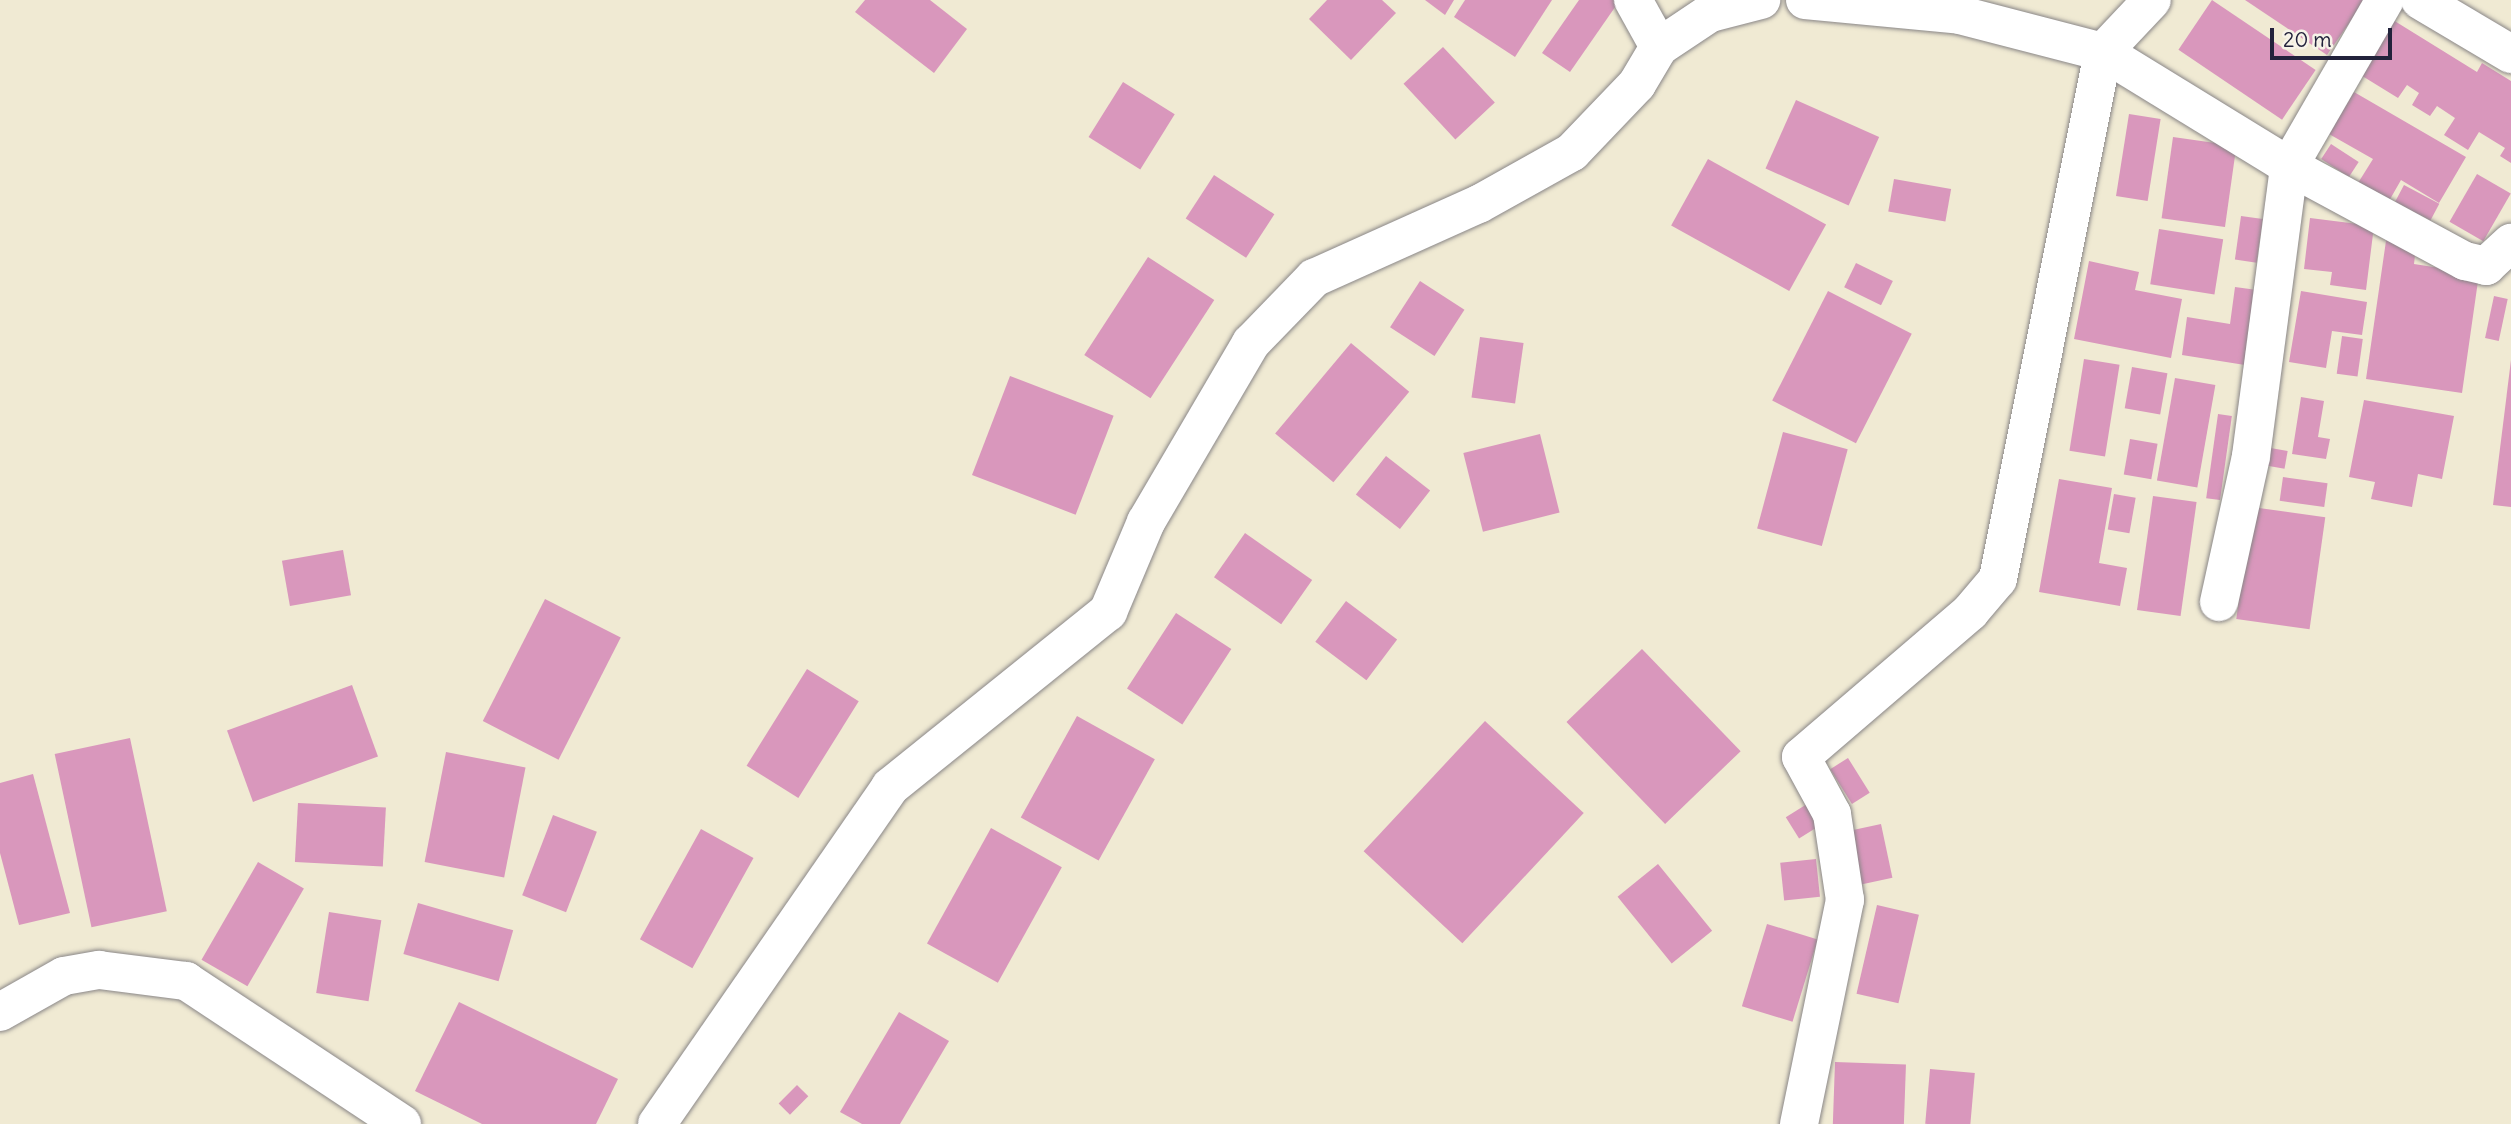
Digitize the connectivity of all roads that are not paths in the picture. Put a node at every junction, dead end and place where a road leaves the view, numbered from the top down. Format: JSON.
{"nodes":[{"id":1,"x":1633,"y":0,"type":"edge"},
{"id":2,"x":1762,"y":0,"type":"edge"},
{"id":3,"x":1805,"y":0,"type":"edge"},
{"id":4,"x":2152,"y":0,"type":"edge"},
{"id":5,"x":2385,"y":0,"type":"edge"},
{"id":6,"x":2420,"y":0,"type":"edge"},
{"id":7,"x":1659,"y":47,"type":"junction"},
{"id":8,"x":2103,"y":52,"type":"junction"},
{"id":9,"x":2511,"y":54,"type":"edge"},
{"id":10,"x":2289,"y":166,"type":"junction"},
{"id":11,"x":2511,"y":243,"type":"edge"},
{"id":12,"x":2219,"y":602,"type":"dead end"},
{"id":13,"x":0,"y":1012,"type":"edge"},
{"id":14,"x":402,"y":1124,"type":"edge"},
{"id":15,"x":657,"y":1124,"type":"edge"},
{"id":16,"x":1799,"y":1124,"type":"edge"}],
"edges":[{"from":1,"to":7,"type":"street"},
{"from":2,"to":7,"type":"street"},
{"from":3,"to":8,"type":"street"},
{"from":4,"to":8,"type":"street"},
{"from":5,"to":10,"type":"street"},
{"from":6,"to":9,"type":"street"},
{"from":7,"to":15,"type":"street"},
{"from":8,"to":10,"type":"street"},
{"from":8,"to":16,"type":"street"},
{"from":10,"to":11,"type":"street"},
{"from":10,"to":12,"type":"street"},
{"from":13,"to":14,"type":"street"}]}
